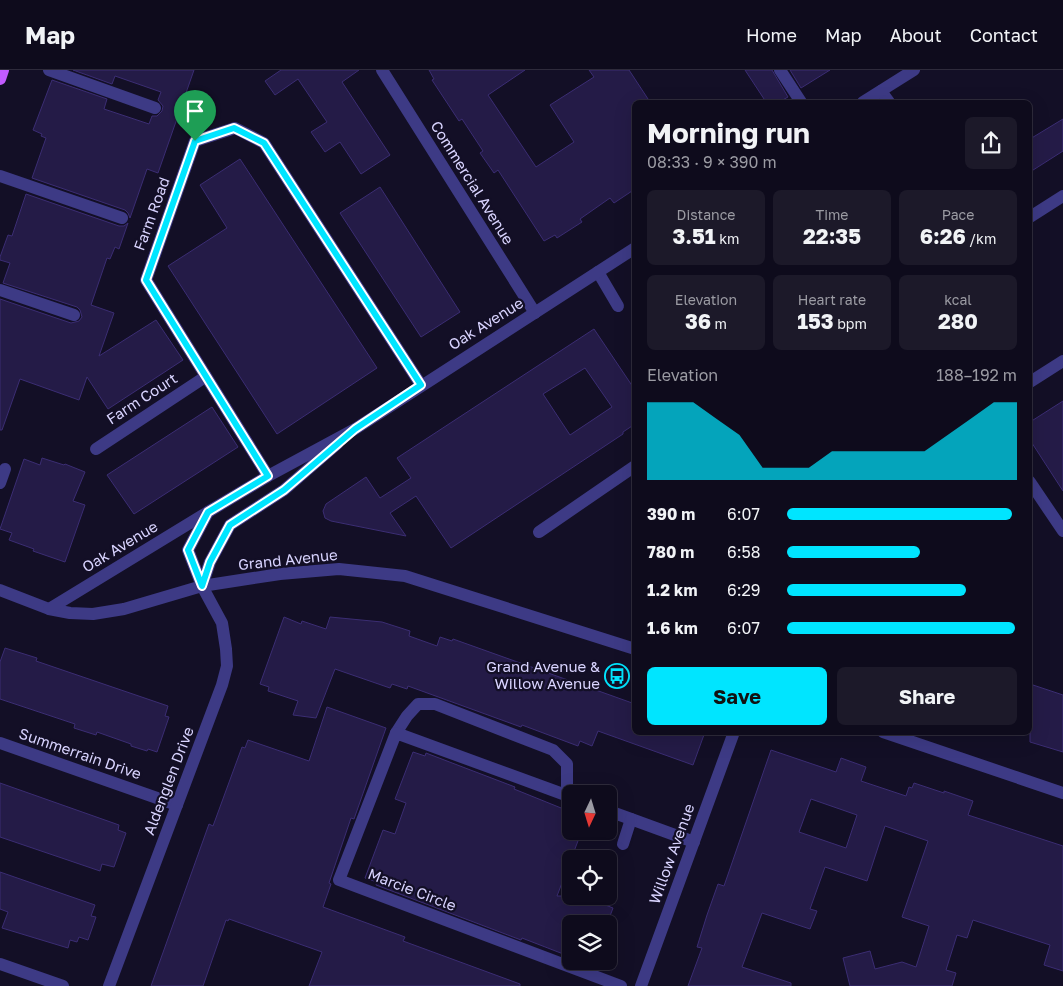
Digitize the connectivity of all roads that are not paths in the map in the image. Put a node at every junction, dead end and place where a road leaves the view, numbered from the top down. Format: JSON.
{"nodes":[{"id":1,"x":3,"y":70,"type":"edge"},
{"id":2,"x":49,"y":70,"type":"edge"},
{"id":3,"x":382,"y":70,"type":"edge"},
{"id":4,"x":780,"y":70,"type":"edge"},
{"id":5,"x":914,"y":70,"type":"edge"},
{"id":6,"x":0,"y":79,"type":"edge"},
{"id":7,"x":881,"y":91,"type":"junction"},
{"id":8,"x":800,"y":100,"type":"edge"},
{"id":9,"x":866,"y":100,"type":"edge"},
{"id":10,"x":888,"y":100,"type":"edge"},
{"id":11,"x":155,"y":108,"type":"dead end"},
{"id":12,"x":0,"y":176,"type":"edge"},
{"id":13,"x":1063,"y":196,"type":"edge"},
{"id":14,"x":1032,"y":216,"type":"edge"},
{"id":15,"x":122,"y":218,"type":"dead end"},
{"id":16,"x":632,"y":250,"type":"edge"},
{"id":17,"x":598,"y":272,"type":"junction"},
{"id":18,"x":0,"y":290,"type":"edge"},
{"id":19,"x":618,"y":306,"type":"dead end"},
{"id":20,"x":535,"y":313,"type":"junction"},
{"id":21,"x":74,"y":315,"type":"dead end"},
{"id":22,"x":1063,"y":362,"type":"edge"},
{"id":23,"x":205,"y":377,"type":"junction"},
{"id":24,"x":1032,"y":381,"type":"edge"},
{"id":25,"x":421,"y":385,"type":"junction"},
{"id":26,"x":355,"y":429,"type":"junction"},
{"id":27,"x":96,"y":449,"type":"dead end"},
{"id":28,"x":632,"y":468,"type":"edge"},
{"id":29,"x":5,"y":469,"type":"dead end"},
{"id":30,"x":268,"y":476,"type":"junction"},
{"id":31,"x":0,"y":483,"type":"edge"},
{"id":32,"x":1032,"y":485,"type":"edge"},
{"id":33,"x":208,"y":512,"type":"junction"},
{"id":34,"x":1063,"y":531,"type":"edge"},
{"id":35,"x":539,"y":532,"type":"dead end"},
{"id":36,"x":202,"y":586,"type":"junction"},
{"id":37,"x":0,"y":590,"type":"edge"},
{"id":38,"x":49,"y":609,"type":"junction"},
{"id":39,"x":632,"y":648,"type":"edge"},
{"id":40,"x":396,"y":733,"type":"junction"},
{"id":41,"x":733,"y":735,"type":"edge"},
{"id":42,"x":889,"y":735,"type":"edge"},
{"id":43,"x":0,"y":743,"type":"edge"},
{"id":44,"x":568,"y":785,"type":"edge"},
{"id":45,"x":562,"y":793,"type":"edge"},
{"id":46,"x":1063,"y":793,"type":"edge"},
{"id":47,"x":177,"y":805,"type":"junction"},
{"id":48,"x":618,"y":814,"type":"edge"},
{"id":49,"x":631,"y":819,"type":"junction"},
{"id":50,"x":694,"y":842,"type":"junction"},
{"id":51,"x":624,"y":844,"type":"dead end"},
{"id":52,"x":0,"y":964,"type":"edge"},
{"id":53,"x":63,"y":986,"type":"edge"},
{"id":54,"x":109,"y":986,"type":"edge"},
{"id":55,"x":621,"y":986,"type":"edge"},
{"id":56,"x":641,"y":986,"type":"edge"}],
"edges":[{"from":1,"to":6,"type":"main road"},
{"from":2,"to":11,"type":"street"},
{"from":3,"to":20,"type":"street","name":"Commercial Avenue"},
{"from":4,"to":8,"type":"street"},
{"from":5,"to":7,"type":"street"},
{"from":7,"to":9,"type":"street"},
{"from":7,"to":10,"type":"street"},
{"from":12,"to":15,"type":"street"},
{"from":13,"to":14,"type":"street"},
{"from":16,"to":17,"type":"street","name":"Oak Avenue"},
{"from":17,"to":19,"type":"street"},
{"from":17,"to":20,"type":"street","name":"Oak Avenue"},
{"from":18,"to":21,"type":"street"},
{"from":20,"to":25,"type":"street","name":"Oak Avenue"},
{"from":22,"to":24,"type":"street"},
{"from":23,"to":25,"type":"street","name":"Farm Road"},
{"from":23,"to":27,"type":"street","name":"Farm Court"},
{"from":23,"to":30,"type":"street","name":"Farm Road"},
{"from":25,"to":26,"type":"street","name":"Oak Avenue"},
{"from":26,"to":30,"type":"street","name":"Oak Avenue"},
{"from":26,"to":36,"type":"street","name":"Oak Avenue"},
{"from":28,"to":35,"type":"street"},
{"from":29,"to":31,"type":"street"},
{"from":30,"to":33,"type":"street","name":"Oak Avenue"},
{"from":32,"to":34,"type":"street"},
{"from":33,"to":36,"type":"street"},
{"from":33,"to":38,"type":"street","name":"Oak Avenue"},
{"from":36,"to":38,"type":"street","name":"Grand Avenue"},
{"from":36,"to":39,"type":"street","name":"Grand Avenue"},
{"from":36,"to":47,"type":"street","name":"Aldenglen Drive"},
{"from":37,"to":38,"type":"street","name":"Grand Avenue"},
{"from":40,"to":44,"type":"street","name":"Marcie Circle"},
{"from":40,"to":45,"type":"street","name":"Marcie Circle"},
{"from":40,"to":55,"type":"street","name":"Marcie Circle"},
{"from":41,"to":50,"type":"street","name":"Willow Avenue"},
{"from":42,"to":46,"type":"street"},
{"from":43,"to":47,"type":"street","name":"Summerrain Drive"},
{"from":47,"to":54,"type":"street","name":"Aldenglen Drive"},
{"from":48,"to":49,"type":"street"},
{"from":49,"to":50,"type":"street"},
{"from":49,"to":51,"type":"street"},
{"from":50,"to":56,"type":"street","name":"Willow Avenue"},
{"from":52,"to":53,"type":"street"}]}
